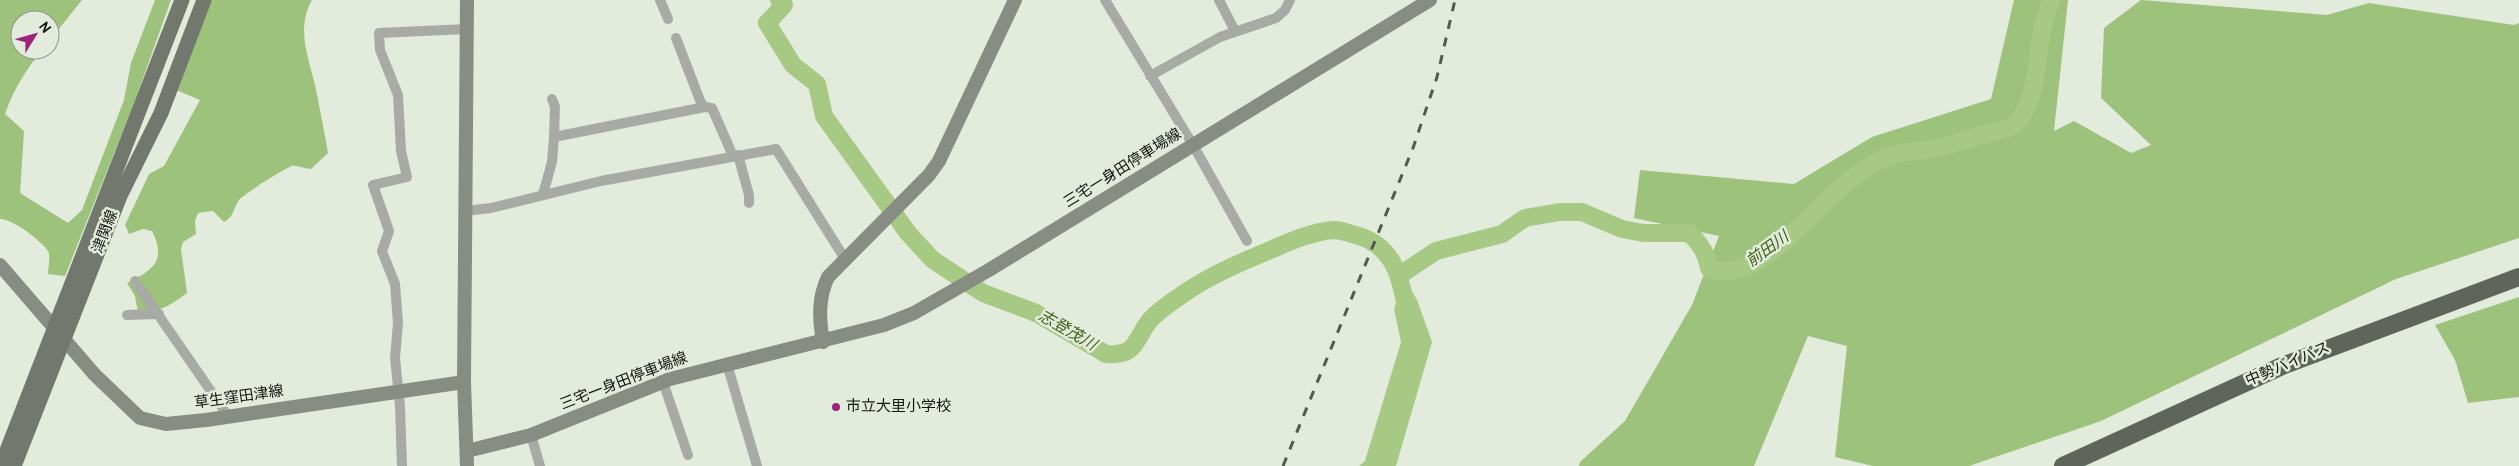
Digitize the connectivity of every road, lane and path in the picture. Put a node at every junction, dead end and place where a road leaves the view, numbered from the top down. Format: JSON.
{"nodes":[{"id":1,"x":182,"y":0,"type":"edge"},
{"id":2,"x":204,"y":0,"type":"edge"},
{"id":3,"x":468,"y":0,"type":"edge"},
{"id":4,"x":660,"y":0,"type":"edge"},
{"id":5,"x":1014,"y":0,"type":"edge"},
{"id":6,"x":1105,"y":0,"type":"edge"},
{"id":7,"x":1219,"y":0,"type":"edge"},
{"id":8,"x":1290,"y":0,"type":"edge"},
{"id":9,"x":1430,"y":0,"type":"edge"},
{"id":10,"x":668,"y":19,"type":"dead end"},
{"id":11,"x":467,"y":29,"type":"junction"},
{"id":12,"x":1235,"y":31,"type":"junction"},
{"id":13,"x":676,"y":38,"type":"dead end"},
{"id":14,"x":1150,"y":76,"type":"junction"},
{"id":15,"x":552,"y":99,"type":"dead end"},
{"id":16,"x":705,"y":108,"type":"junction"},
{"id":17,"x":554,"y":137,"type":"junction"},
{"id":18,"x":1193,"y":145,"type":"junction"},
{"id":19,"x":736,"y":156,"type":"junction"},
{"id":20,"x":543,"y":194,"type":"junction"},
{"id":21,"x":749,"y":203,"type":"dead end"},
{"id":22,"x":465,"y":211,"type":"junction"},
{"id":23,"x":1247,"y":241,"type":"dead end"},
{"id":24,"x":845,"y":259,"type":"junction"},
{"id":25,"x":0,"y":265,"type":"edge"},
{"id":26,"x":2519,"y":277,"type":"edge"},
{"id":27,"x":135,"y":282,"type":"dead end"},
{"id":28,"x":159,"y":314,"type":"junction"},
{"id":29,"x":127,"y":315,"type":"dead end"},
{"id":30,"x":59,"y":335,"type":"junction"},
{"id":31,"x":823,"y":342,"type":"junction"},
{"id":32,"x":727,"y":364,"type":"junction"},
{"id":33,"x":464,"y":382,"type":"junction"},
{"id":34,"x":663,"y":382,"type":"junction"},
{"id":35,"x":399,"y":391,"type":"junction"},
{"id":36,"x":228,"y":416,"type":"junction"},
{"id":37,"x":531,"y":435,"type":"junction"},
{"id":38,"x":467,"y":451,"type":"junction"},
{"id":39,"x":688,"y":455,"type":"dead end"},
{"id":40,"x":1,"y":466,"type":"edge"},
{"id":41,"x":14,"y":466,"type":"edge"},
{"id":42,"x":402,"y":466,"type":"edge"},
{"id":43,"x":467,"y":466,"type":"edge"},
{"id":44,"x":540,"y":466,"type":"edge"},
{"id":45,"x":757,"y":466,"type":"edge"},
{"id":46,"x":2063,"y":466,"type":"edge"}],
"edges":[{"from":1,"to":30,"type":"main road","name":"津関線"},
{"from":2,"to":30,"type":"main road","name":"津関線"},
{"from":3,"to":11,"type":"main road"},
{"from":4,"to":10,"type":"street"},
{"from":5,"to":24,"type":"main road"},
{"from":6,"to":14,"type":"street"},
{"from":7,"to":12,"type":"street"},
{"from":8,"to":12,"type":"street"},
{"from":9,"to":18,"type":"main road","name":"三宅一身田停車場線"},
{"from":11,"to":22,"type":"main road"},
{"from":11,"to":35,"type":"street"},
{"from":12,"to":14,"type":"street"},
{"from":13,"to":16,"type":"street"},
{"from":14,"to":18,"type":"street"},
{"from":15,"to":17,"type":"street"},
{"from":16,"to":17,"type":"street"},
{"from":16,"to":19,"type":"street"},
{"from":17,"to":20,"type":"street"},
{"from":18,"to":23,"type":"street"},
{"from":18,"to":31,"type":"main road","name":"三宅一身田停車場線"},
{"from":19,"to":20,"type":"street"},
{"from":19,"to":21,"type":"street"},
{"from":19,"to":24,"type":"street"},
{"from":20,"to":22,"type":"street"},
{"from":22,"to":33,"type":"main road"},
{"from":24,"to":31,"type":"main road"},
{"from":25,"to":30,"type":"main road","name":"草生窪田津線"},
{"from":26,"to":46,"type":"highway","name":"中勢バイパス"},
{"from":27,"to":28,"type":"street"},
{"from":28,"to":29,"type":"street"},
{"from":28,"to":36,"type":"street"},
{"from":30,"to":36,"type":"main road","name":"草生窪田津線"},
{"from":30,"to":40,"type":"main road","name":"津関線"},
{"from":30,"to":41,"type":"main road","name":"津関線"},
{"from":31,"to":32,"type":"main road","name":"三宅一身田停車場線"},
{"from":32,"to":34,"type":"main road","name":"三宅一身田停車場線"},
{"from":32,"to":45,"type":"street"},
{"from":33,"to":35,"type":"main road","name":"草生窪田津線"},
{"from":33,"to":38,"type":"main road"},
{"from":34,"to":37,"type":"main road","name":"三宅一身田停車場線"},
{"from":34,"to":39,"type":"street"},
{"from":35,"to":36,"type":"main road","name":"草生窪田津線"},
{"from":35,"to":42,"type":"street"},
{"from":37,"to":38,"type":"main road","name":"三宅一身田停車場線"},
{"from":37,"to":44,"type":"street"},
{"from":38,"to":43,"type":"main road"}]}
